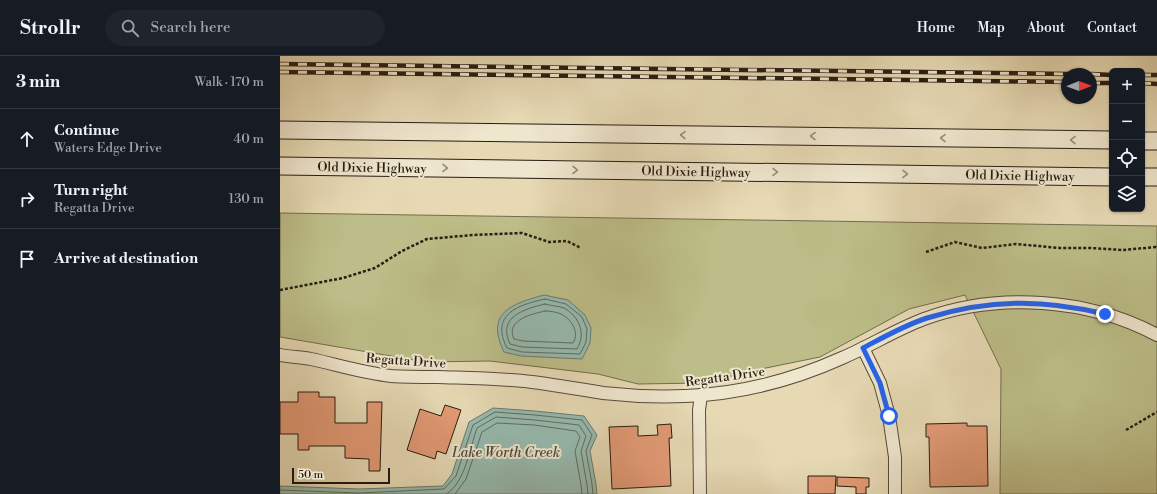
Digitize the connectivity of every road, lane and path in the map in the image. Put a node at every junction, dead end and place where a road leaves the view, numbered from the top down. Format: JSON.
{"nodes":[{"id":1,"x":280,"y":130,"type":"edge"},
{"id":2,"x":1109,"y":140,"type":"edge"},
{"id":3,"x":1145,"y":141,"type":"edge"},
{"id":4,"x":1157,"y":141,"type":"edge"},
{"id":5,"x":280,"y":166,"type":"edge"},
{"id":6,"x":1109,"y":176,"type":"edge"},
{"id":7,"x":1145,"y":177,"type":"edge"},
{"id":8,"x":1157,"y":177,"type":"edge"},
{"id":9,"x":581,"y":248,"type":"dead end"},
{"id":10,"x":1157,"y":248,"type":"edge"},
{"id":11,"x":926,"y":252,"type":"dead end"},
{"id":12,"x":280,"y":290,"type":"edge"},
{"id":13,"x":1157,"y":335,"type":"edge"},
{"id":14,"x":863,"y":348,"type":"junction"},
{"id":15,"x":280,"y":355,"type":"edge"},
{"id":16,"x":701,"y":395,"type":"junction"},
{"id":17,"x":1157,"y":412,"type":"edge"},
{"id":18,"x":1126,"y":430,"type":"dead end"},
{"id":19,"x":700,"y":494,"type":"edge"},
{"id":20,"x":895,"y":494,"type":"edge"}],
"edges":[{"from":2,"to":1,"type":"main road","one_way":true},
{"from":3,"to":4,"type":"main road"},
{"from":5,"to":6,"type":"main road","name":"Old Dixie Highway","one_way":true},
{"from":7,"to":8,"type":"main road"},
{"from":9,"to":12,"type":"path"},
{"from":10,"to":11,"type":"path"},
{"from":13,"to":14,"type":"street","name":"Regatta Drive"},
{"from":14,"to":16,"type":"street","name":"Regatta Drive"},
{"from":14,"to":20,"type":"street"},
{"from":15,"to":16,"type":"street","name":"Regatta Drive"},
{"from":16,"to":19,"type":"street"},
{"from":17,"to":18,"type":"path"}]}
